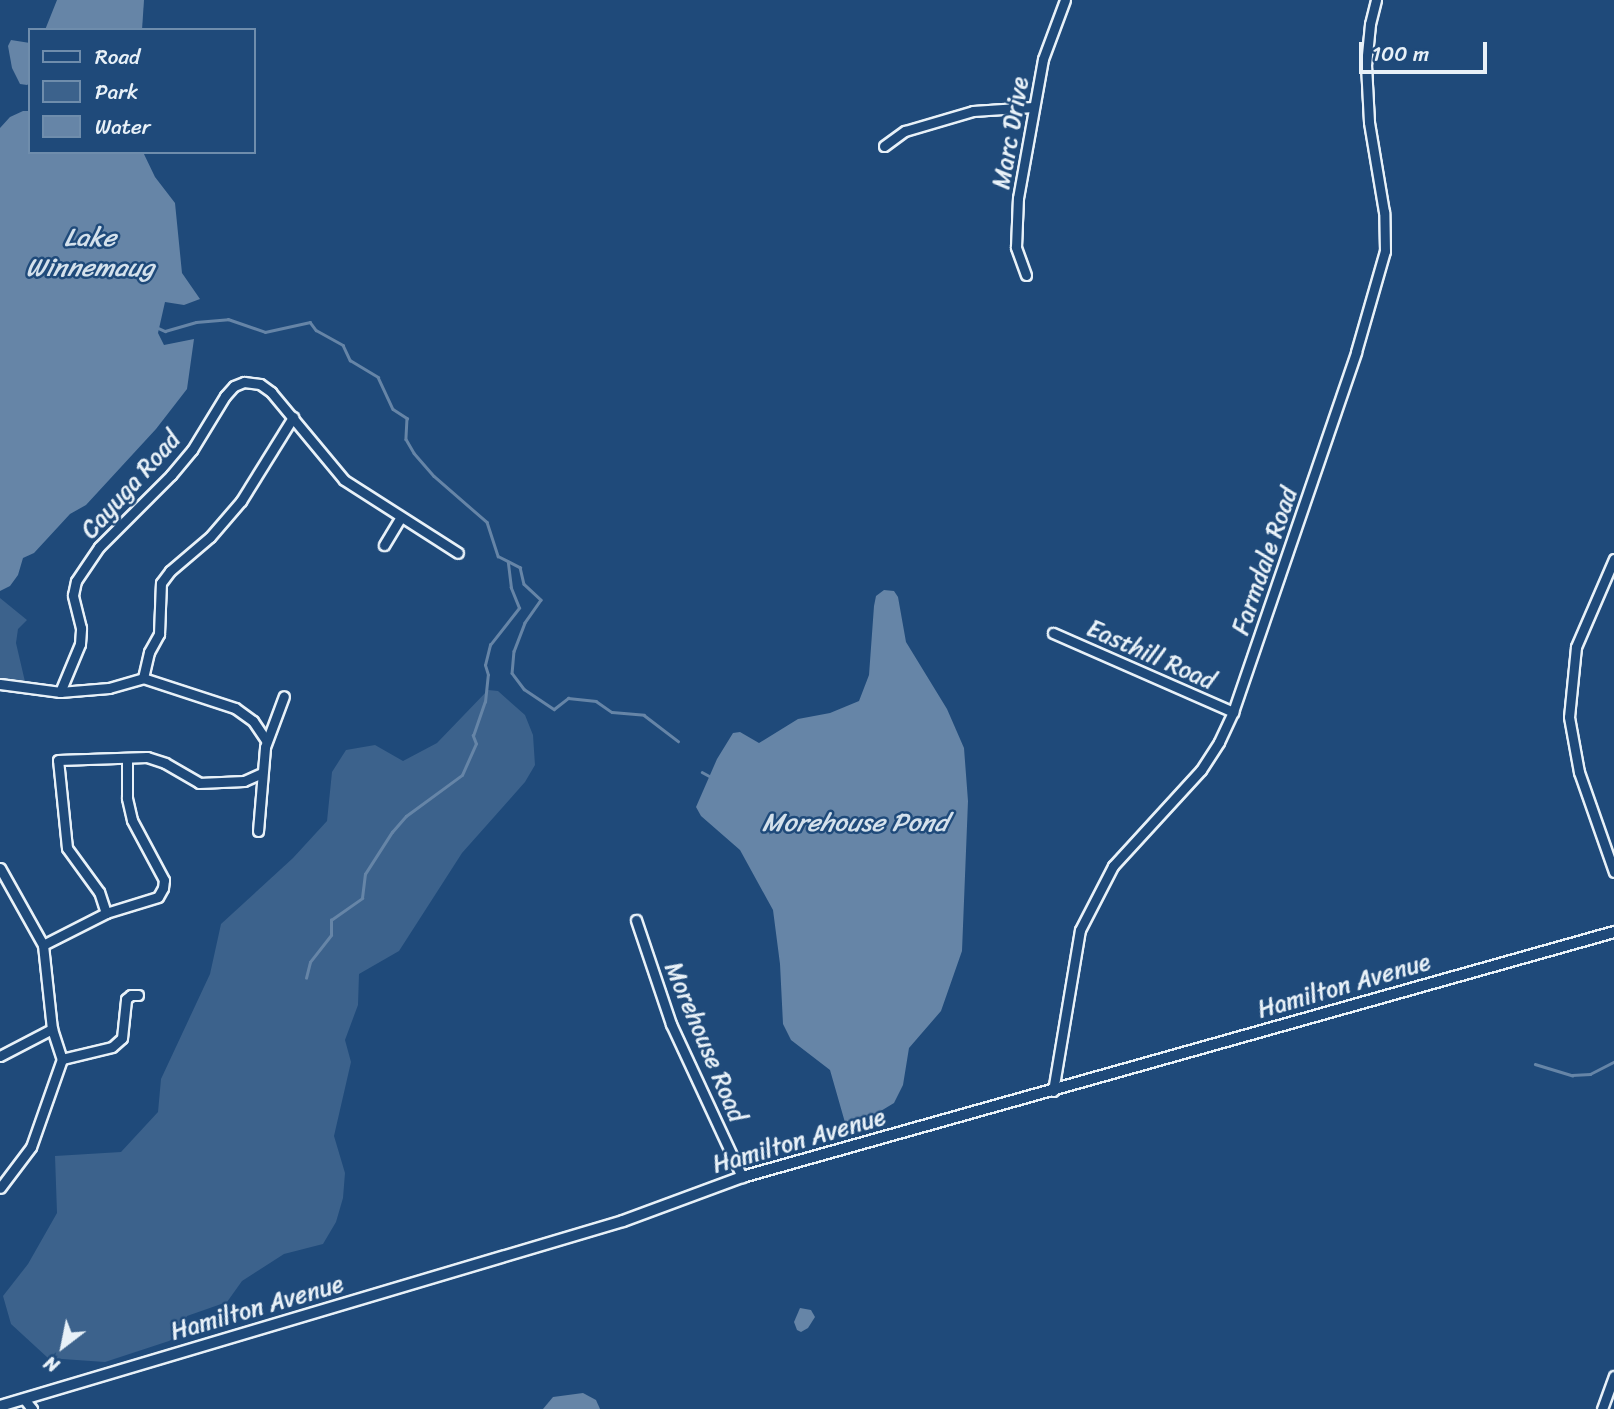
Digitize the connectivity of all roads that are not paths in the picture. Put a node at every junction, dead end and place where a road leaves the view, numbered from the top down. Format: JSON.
{"nodes":[{"id":1,"x":1065,"y":0,"type":"edge"},
{"id":2,"x":1376,"y":0,"type":"edge"},
{"id":3,"x":1033,"y":107,"type":"junction"},
{"id":4,"x":884,"y":146,"type":"dead end"},
{"id":5,"x":1026,"y":275,"type":"dead end"},
{"id":6,"x":293,"y":416,"type":"junction"},
{"id":7,"x":400,"y":518,"type":"junction"},
{"id":8,"x":384,"y":545,"type":"dead end"},
{"id":9,"x":458,"y":553,"type":"dead end"},
{"id":10,"x":1614,"y":559,"type":"edge"},
{"id":11,"x":1053,"y":633,"type":"dead end"},
{"id":12,"x":144,"y":678,"type":"junction"},
{"id":13,"x":0,"y":684,"type":"edge"},
{"id":14,"x":60,"y":692,"type":"junction"},
{"id":15,"x":284,"y":696,"type":"dead end"},
{"id":16,"x":1233,"y":712,"type":"junction"},
{"id":17,"x":266,"y":740,"type":"junction"},
{"id":18,"x":127,"y":758,"type":"junction"},
{"id":19,"x":262,"y":773,"type":"junction"},
{"id":20,"x":258,"y":831,"type":"dead end"},
{"id":21,"x":0,"y":869,"type":"edge"},
{"id":22,"x":1614,"y":872,"type":"edge"},
{"id":23,"x":106,"y":913,"type":"junction"},
{"id":24,"x":636,"y":920,"type":"dead end"},
{"id":25,"x":1614,"y":932,"type":"edge"},
{"id":26,"x":43,"y":945,"type":"junction"},
{"id":27,"x":138,"y":995,"type":"dead end"},
{"id":28,"x":52,"y":1030,"type":"junction"},
{"id":29,"x":0,"y":1056,"type":"edge"},
{"id":30,"x":62,"y":1059,"type":"junction"},
{"id":31,"x":1054,"y":1091,"type":"junction"},
{"id":32,"x":741,"y":1177,"type":"junction"},
{"id":33,"x":0,"y":1188,"type":"edge"},
{"id":34,"x":1614,"y":1376,"type":"edge"},
{"id":35,"x":24,"y":1399,"type":"junction"},
{"id":36,"x":0,"y":1406,"type":"edge"},
{"id":37,"x":32,"y":1409,"type":"edge"},
{"id":38,"x":1602,"y":1409,"type":"edge"}],
"edges":[{"from":1,"to":3,"type":"street","name":"Marc Drive"},
{"from":2,"to":16,"type":"street","name":"Farmdale Road"},
{"from":3,"to":4,"type":"street"},
{"from":3,"to":5,"type":"street","name":"Marc Drive"},
{"from":6,"to":7,"type":"street","name":"Cayuga Road"},
{"from":6,"to":12,"type":"street"},
{"from":6,"to":14,"type":"street","name":"Cayuga Road"},
{"from":7,"to":8,"type":"street"},
{"from":7,"to":9,"type":"street","name":"Cayuga Road"},
{"from":10,"to":22,"type":"street"},
{"from":11,"to":16,"type":"street","name":"Easthill Road"},
{"from":12,"to":14,"type":"street"},
{"from":12,"to":17,"type":"street"},
{"from":13,"to":14,"type":"street"},
{"from":15,"to":17,"type":"street"},
{"from":16,"to":31,"type":"street","name":"Farmdale Road"},
{"from":17,"to":19,"type":"street"},
{"from":18,"to":19,"type":"street"},
{"from":18,"to":23,"type":"street"},
{"from":18,"to":23,"type":"street"},
{"from":19,"to":20,"type":"street"},
{"from":21,"to":26,"type":"street"},
{"from":23,"to":26,"type":"street"},
{"from":24,"to":32,"type":"street","name":"Morehouse Road"},
{"from":25,"to":31,"type":"street","name":"Hamilton Avenue"},
{"from":26,"to":28,"type":"street"},
{"from":27,"to":30,"type":"street"},
{"from":28,"to":29,"type":"street"},
{"from":28,"to":30,"type":"street"},
{"from":30,"to":33,"type":"street"},
{"from":31,"to":32,"type":"street","name":"Hamilton Avenue"},
{"from":32,"to":35,"type":"street","name":"Hamilton Avenue"},
{"from":34,"to":38,"type":"street"},
{"from":35,"to":36,"type":"street","name":"Hamilton Avenue"},
{"from":35,"to":37,"type":"street"}]}
